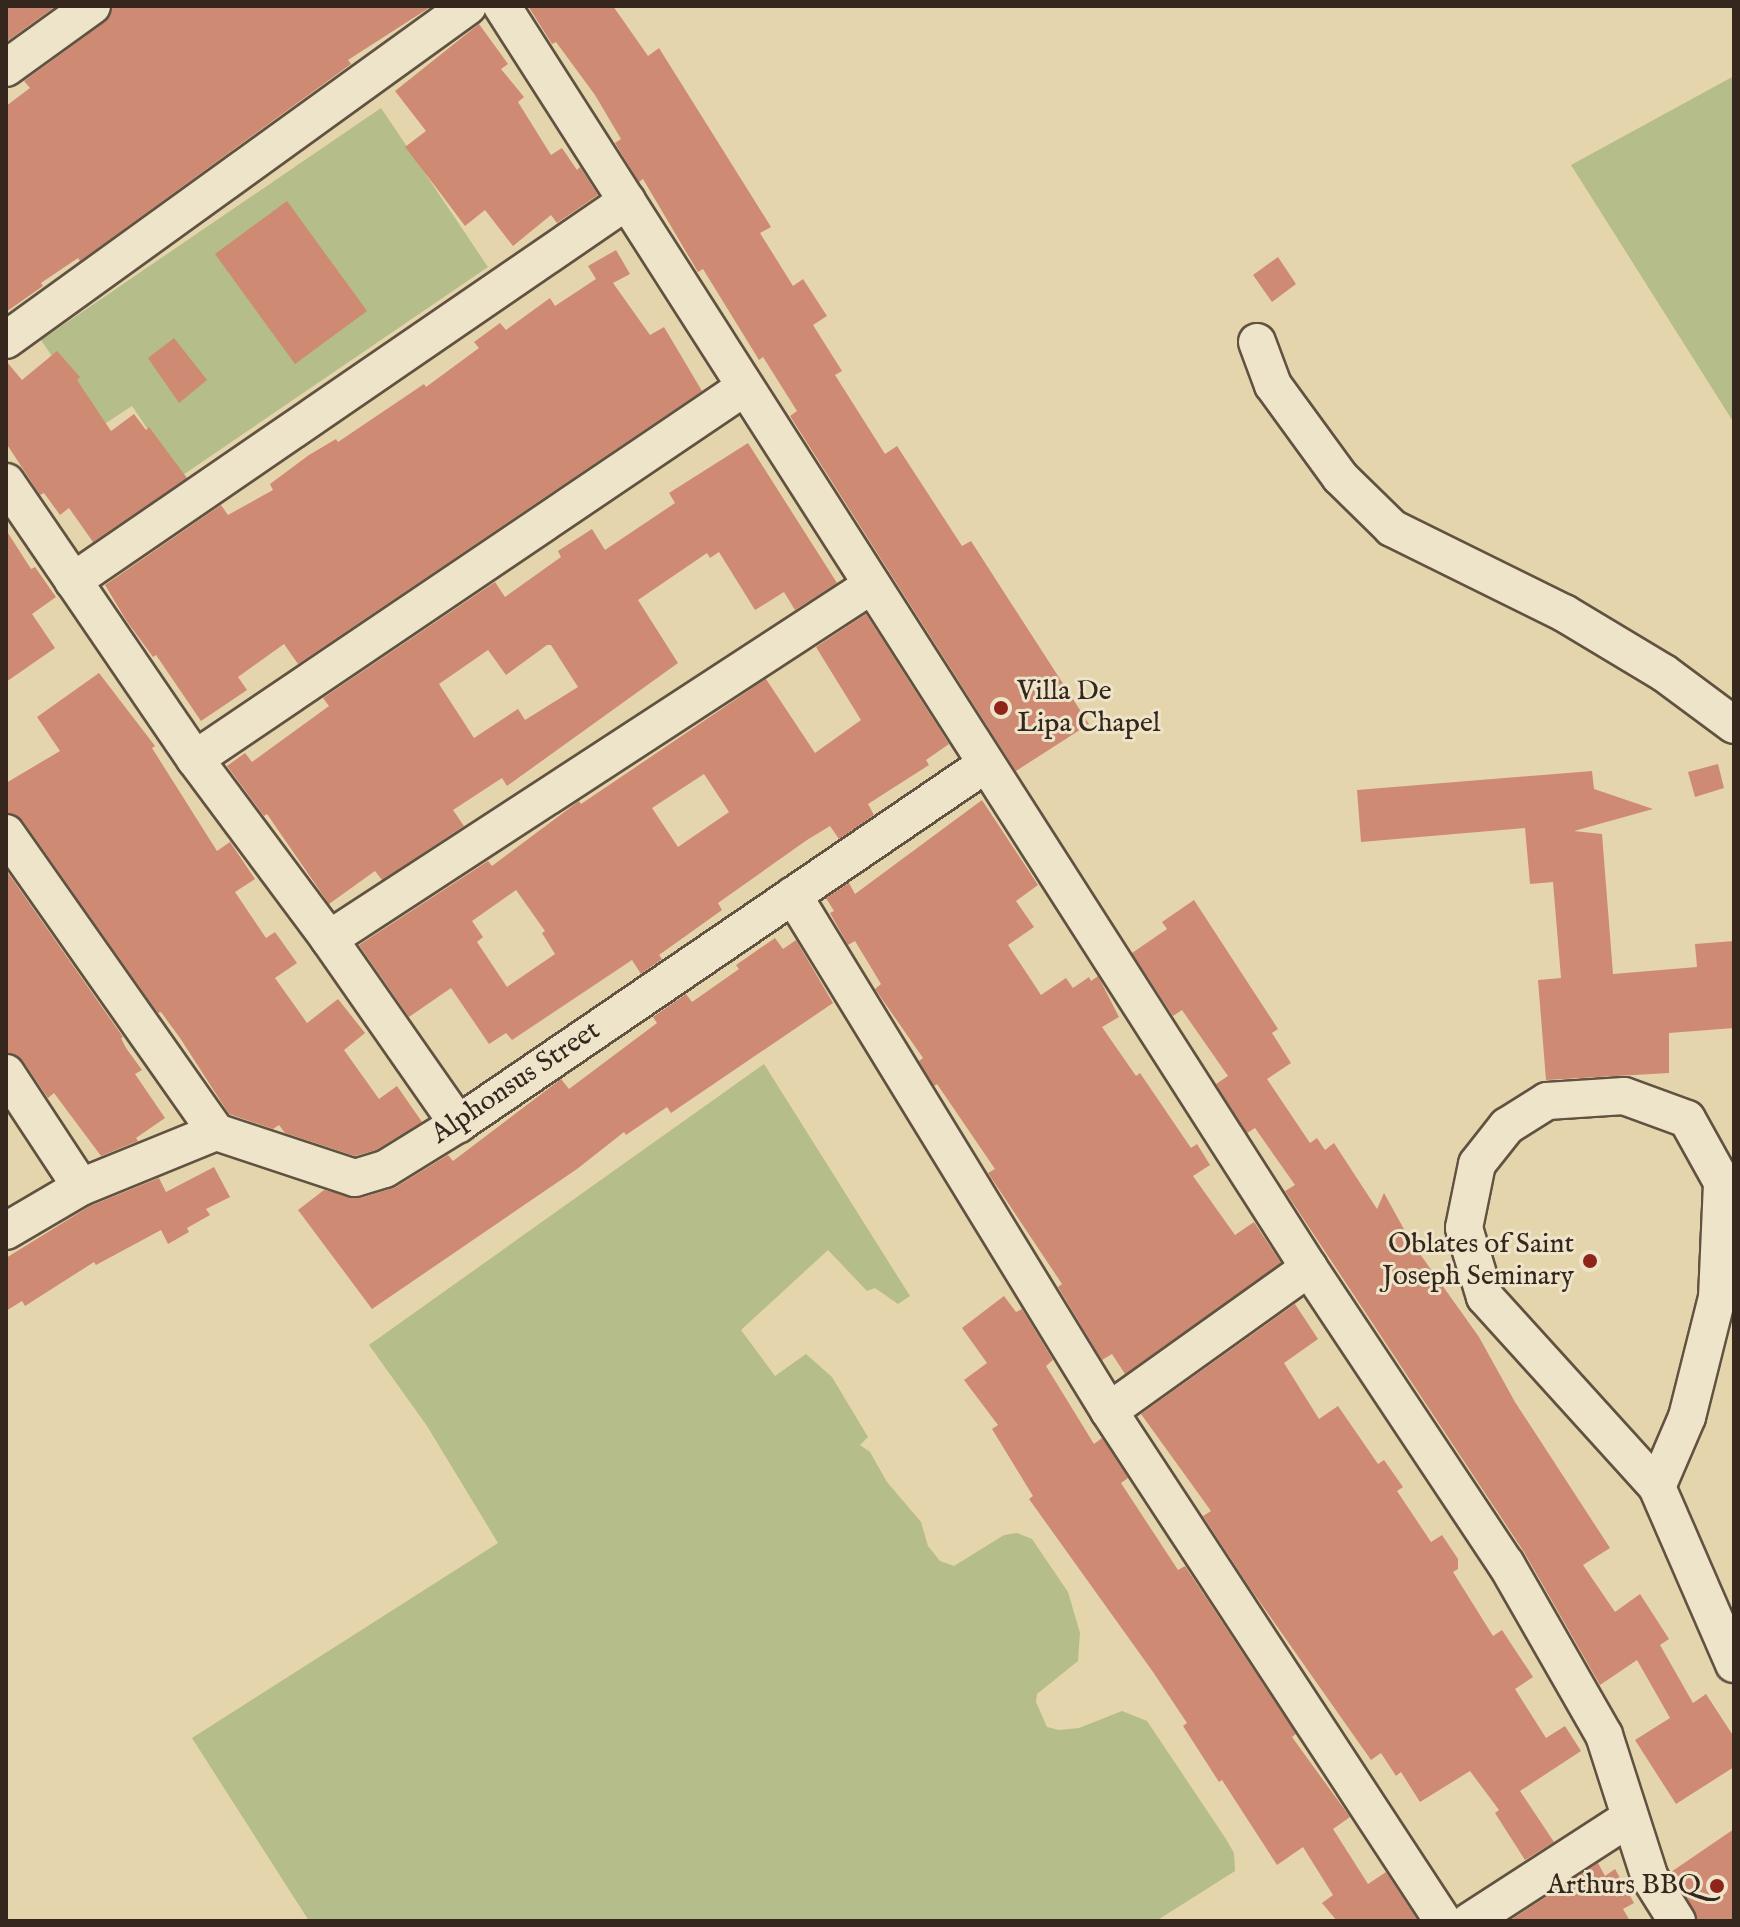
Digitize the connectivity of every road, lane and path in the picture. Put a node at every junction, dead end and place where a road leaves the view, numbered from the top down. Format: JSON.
{"nodes":[{"id":1,"x":92,"y":6,"type":"edge"},
{"id":2,"x":468,"y":6,"type":"edge"},
{"id":3,"x":502,"y":6,"type":"edge"},
{"id":4,"x":6,"y":68,"type":"edge"},
{"id":5,"x":627,"y":201,"type":"junction"},
{"id":6,"x":6,"y":340,"type":"edge"},
{"id":7,"x":1257,"y":342,"type":"dead end"},
{"id":8,"x":745,"y":387,"type":"junction"},
{"id":9,"x":6,"y":482,"type":"edge"},
{"id":10,"x":73,"y":581,"type":"junction"},
{"id":11,"x":872,"y":585,"type":"junction"},
{"id":12,"x":1734,"y":725,"type":"edge"},
{"id":13,"x":195,"y":759,"type":"junction"},
{"id":14,"x":986,"y":764,"type":"junction"},
{"id":15,"x":6,"y":833,"type":"edge"},
{"id":16,"x":793,"y":895,"type":"junction"},
{"id":17,"x":329,"y":939,"type":"junction"},
{"id":18,"x":6,"y":1073,"type":"edge"},
{"id":19,"x":458,"y":1124,"type":"junction"},
{"id":20,"x":216,"y":1132,"type":"junction"},
{"id":21,"x":1728,"y":1176,"type":"edge"},
{"id":22,"x":81,"y":1187,"type":"junction"},
{"id":23,"x":6,"y":1231,"type":"edge"},
{"id":24,"x":1309,"y":1268,"type":"junction"},
{"id":25,"x":1109,"y":1411,"type":"junction"},
{"id":26,"x":1657,"y":1487,"type":"junction"},
{"id":27,"x":1734,"y":1664,"type":"edge"},
{"id":28,"x":1629,"y":1818,"type":"junction"},
{"id":29,"x":1443,"y":1921,"type":"edge"},
{"id":30,"x":1470,"y":1921,"type":"edge"},
{"id":31,"x":1677,"y":1921,"type":"edge"}],
"edges":[{"from":1,"to":4,"type":"street"},
{"from":2,"to":6,"type":"street"},
{"from":3,"to":5,"type":"street"},
{"from":5,"to":8,"type":"street"},
{"from":5,"to":10,"type":"street"},
{"from":7,"to":12,"type":"street"},
{"from":8,"to":11,"type":"street"},
{"from":8,"to":13,"type":"street"},
{"from":9,"to":10,"type":"street"},
{"from":10,"to":13,"type":"street"},
{"from":11,"to":14,"type":"street"},
{"from":11,"to":17,"type":"street"},
{"from":13,"to":17,"type":"street"},
{"from":14,"to":16,"type":"street","name":"Alphonsus Street"},
{"from":14,"to":24,"type":"street"},
{"from":15,"to":20,"type":"street"},
{"from":16,"to":19,"type":"street","name":"Alphonsus Street"},
{"from":16,"to":25,"type":"street"},
{"from":17,"to":19,"type":"street"},
{"from":18,"to":22,"type":"street"},
{"from":19,"to":20,"type":"street","name":"Alphonsus Street"},
{"from":20,"to":22,"type":"street"},
{"from":21,"to":26,"type":"street"},
{"from":21,"to":26,"type":"street"},
{"from":22,"to":23,"type":"street"},
{"from":24,"to":25,"type":"street"},
{"from":24,"to":28,"type":"street"},
{"from":25,"to":29,"type":"street"},
{"from":26,"to":27,"type":"street"},
{"from":28,"to":30,"type":"street"},
{"from":28,"to":31,"type":"street"}]}
